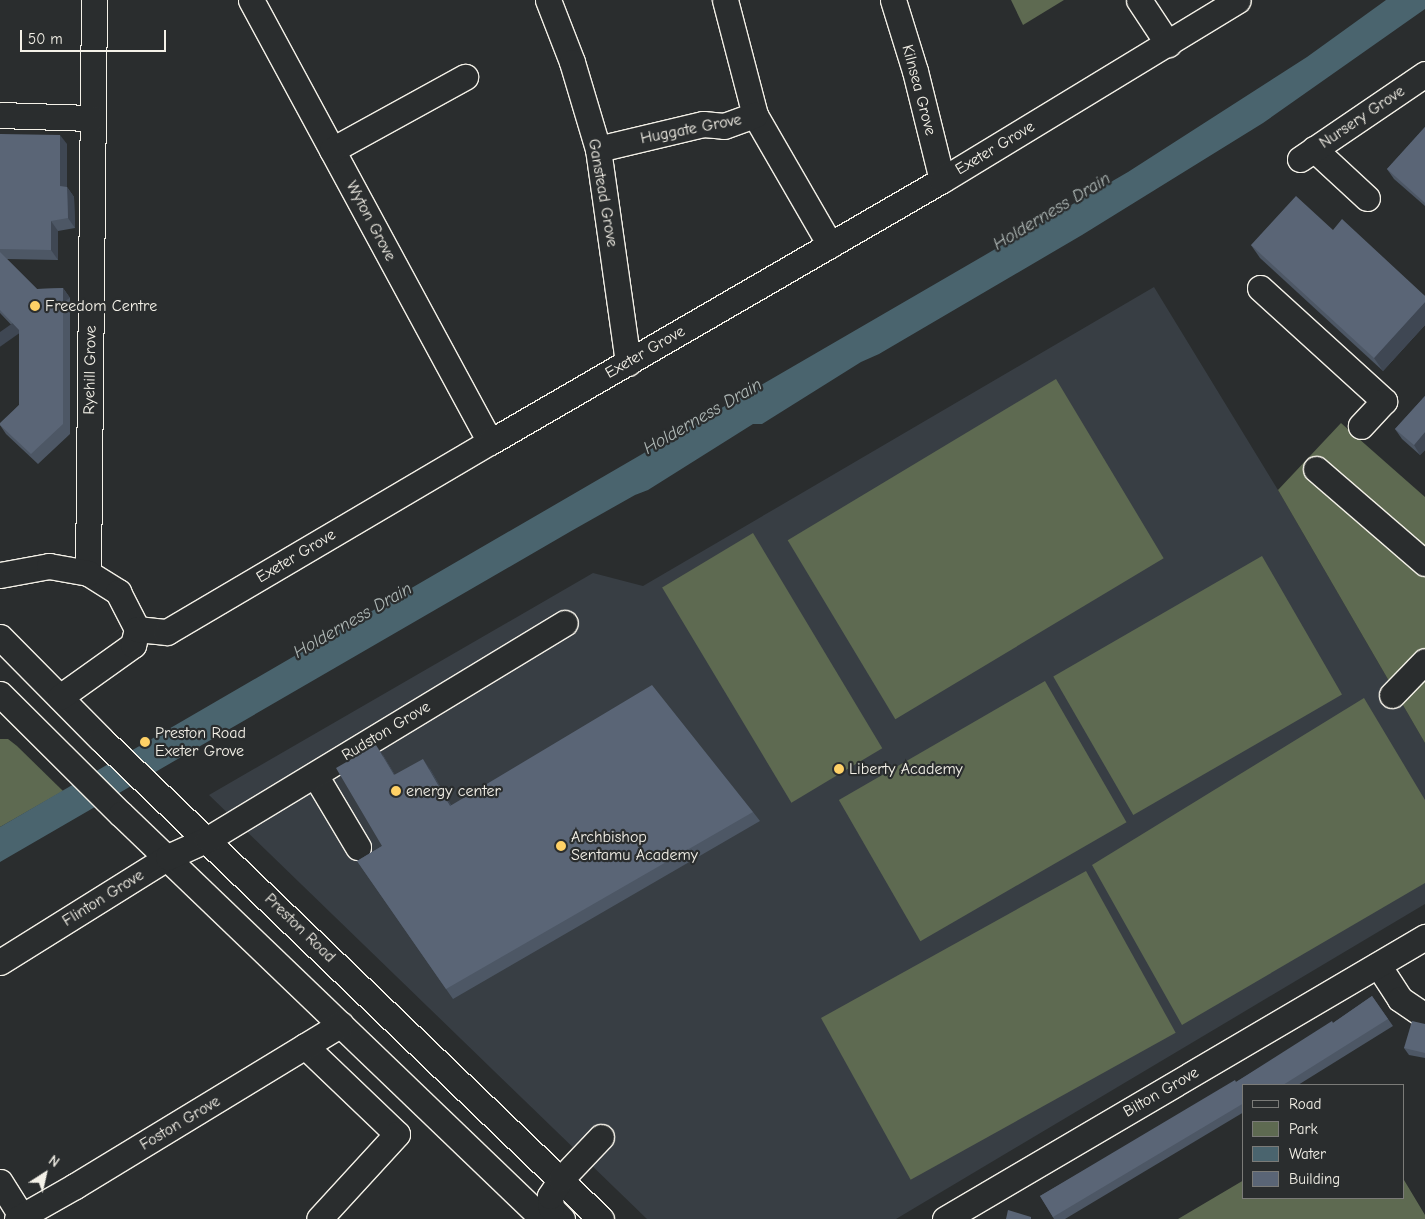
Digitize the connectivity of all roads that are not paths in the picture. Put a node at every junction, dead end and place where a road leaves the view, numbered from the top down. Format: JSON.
{"nodes":[{"id":1,"x":94,"y":0,"type":"edge"},
{"id":2,"x":548,"y":0,"type":"edge"},
{"id":3,"x":725,"y":0,"type":"edge"},
{"id":4,"x":893,"y":0,"type":"edge"},
{"id":5,"x":1139,"y":0,"type":"edge"},
{"id":6,"x":1238,"y":0,"type":"edge"},
{"id":7,"x":262,"y":4,"type":"edge"},
{"id":8,"x":1168,"y":44,"type":"junction"},
{"id":9,"x":1425,"y":74,"type":"edge"},
{"id":10,"x":465,"y":77,"type":"dead end"},
{"id":11,"x":0,"y":115,"type":"edge"},
{"id":12,"x":755,"y":115,"type":"junction"},
{"id":13,"x":92,"y":118,"type":"junction"},
{"id":14,"x":598,"y":149,"type":"junction"},
{"id":15,"x":332,"y":150,"type":"junction"},
{"id":16,"x":942,"y":180,"type":"junction"},
{"id":17,"x":1367,"y":198,"type":"dead end"},
{"id":18,"x":830,"y":245,"type":"junction"},
{"id":19,"x":1260,"y":288,"type":"dead end"},
{"id":20,"x":628,"y":363,"type":"junction"},
{"id":21,"x":1361,"y":426,"type":"dead end"},
{"id":22,"x":490,"y":442,"type":"junction"},
{"id":23,"x":1316,"y":469,"type":"dead end"},
{"id":24,"x":1425,"y":563,"type":"edge"},
{"id":25,"x":88,"y":573,"type":"junction"},
{"id":26,"x":0,"y":575,"type":"edge"},
{"id":27,"x":565,"y":623,"type":"dead end"},
{"id":28,"x":138,"y":629,"type":"junction"},
{"id":29,"x":0,"y":637,"type":"edge"},
{"id":30,"x":1420,"y":675,"type":"edge"},
{"id":31,"x":0,"y":694,"type":"edge"},
{"id":32,"x":1392,"y":695,"type":"dead end"},
{"id":33,"x":60,"y":696,"type":"junction"},
{"id":34,"x":315,"y":775,"type":"junction"},
{"id":35,"x":208,"y":839,"type":"junction"},
{"id":36,"x":358,"y":847,"type":"dead end"},
{"id":37,"x":168,"y":857,"type":"junction"},
{"id":38,"x":1425,"y":937,"type":"edge"},
{"id":39,"x":0,"y":962,"type":"edge"},
{"id":40,"x":1378,"y":965,"type":"junction"},
{"id":41,"x":1425,"y":1016,"type":"edge"},
{"id":42,"x":341,"y":1024,"type":"junction"},
{"id":43,"x":305,"y":1046,"type":"junction"},
{"id":44,"x":601,"y":1137,"type":"dead end"},
{"id":45,"x":561,"y":1180,"type":"junction"},
{"id":46,"x":0,"y":1182,"type":"edge"},
{"id":47,"x":19,"y":1218,"type":"edge"},
{"id":48,"x":319,"y":1219,"type":"edge"},
{"id":49,"x":543,"y":1219,"type":"edge"},
{"id":50,"x":562,"y":1219,"type":"edge"},
{"id":51,"x":601,"y":1219,"type":"edge"},
{"id":52,"x":945,"y":1219,"type":"edge"}],
"edges":[{"from":1,"to":13,"type":"street","name":"Ryehill Grove"},
{"from":2,"to":14,"type":"street","name":"Ganstead Grove"},
{"from":3,"to":12,"type":"street","name":"Huggate Grove"},
{"from":4,"to":16,"type":"street","name":"Kilnsea Grove"},
{"from":5,"to":8,"type":"street"},
{"from":6,"to":8,"type":"street","name":"Exeter Grove"},
{"from":7,"to":15,"type":"street","name":"Wyton Grove"},
{"from":8,"to":16,"type":"street","name":"Exeter Grove"},
{"from":9,"to":17,"type":"street","name":"Nursery Grove"},
{"from":10,"to":15,"type":"street"},
{"from":11,"to":13,"type":"street"},
{"from":12,"to":14,"type":"street","name":"Huggate Grove"},
{"from":12,"to":18,"type":"street","name":"Huggate Grove"},
{"from":13,"to":25,"type":"street","name":"Ryehill Grove"},
{"from":14,"to":20,"type":"street","name":"Ganstead Grove"},
{"from":15,"to":22,"type":"street","name":"Wyton Grove"},
{"from":16,"to":18,"type":"street","name":"Exeter Grove"},
{"from":18,"to":20,"type":"street","name":"Exeter Grove"},
{"from":19,"to":21,"type":"street"},
{"from":20,"to":22,"type":"street","name":"Exeter Grove"},
{"from":22,"to":28,"type":"street","name":"Exeter Grove"},
{"from":23,"to":24,"type":"street"},
{"from":25,"to":26,"type":"street"},
{"from":25,"to":28,"type":"street"},
{"from":27,"to":34,"type":"street","name":"Rudston Grove"},
{"from":28,"to":33,"type":"street"},
{"from":29,"to":33,"type":"street","name":"Preston Road"},
{"from":30,"to":32,"type":"street"},
{"from":31,"to":37,"type":"street"},
{"from":33,"to":35,"type":"street","name":"Preston Road"},
{"from":34,"to":35,"type":"street","name":"Rudston Grove"},
{"from":34,"to":36,"type":"street"},
{"from":35,"to":37,"type":"street","name":"Flinton Grove"},
{"from":35,"to":45,"type":"street","name":"Preston Road"},
{"from":37,"to":39,"type":"street","name":"Flinton Grove"},
{"from":37,"to":42,"type":"street"},
{"from":38,"to":40,"type":"street","name":"Bilton Grove"},
{"from":40,"to":41,"type":"street"},
{"from":40,"to":52,"type":"street","name":"Bilton Grove"},
{"from":42,"to":43,"type":"street","name":"Foston Grove"},
{"from":42,"to":49,"type":"street"},
{"from":43,"to":47,"type":"street","name":"Foston Grove"},
{"from":43,"to":48,"type":"street"},
{"from":44,"to":45,"type":"street"},
{"from":45,"to":50,"type":"street"},
{"from":45,"to":51,"type":"street","name":"Preston Road"},
{"from":46,"to":47,"type":"street"}]}
